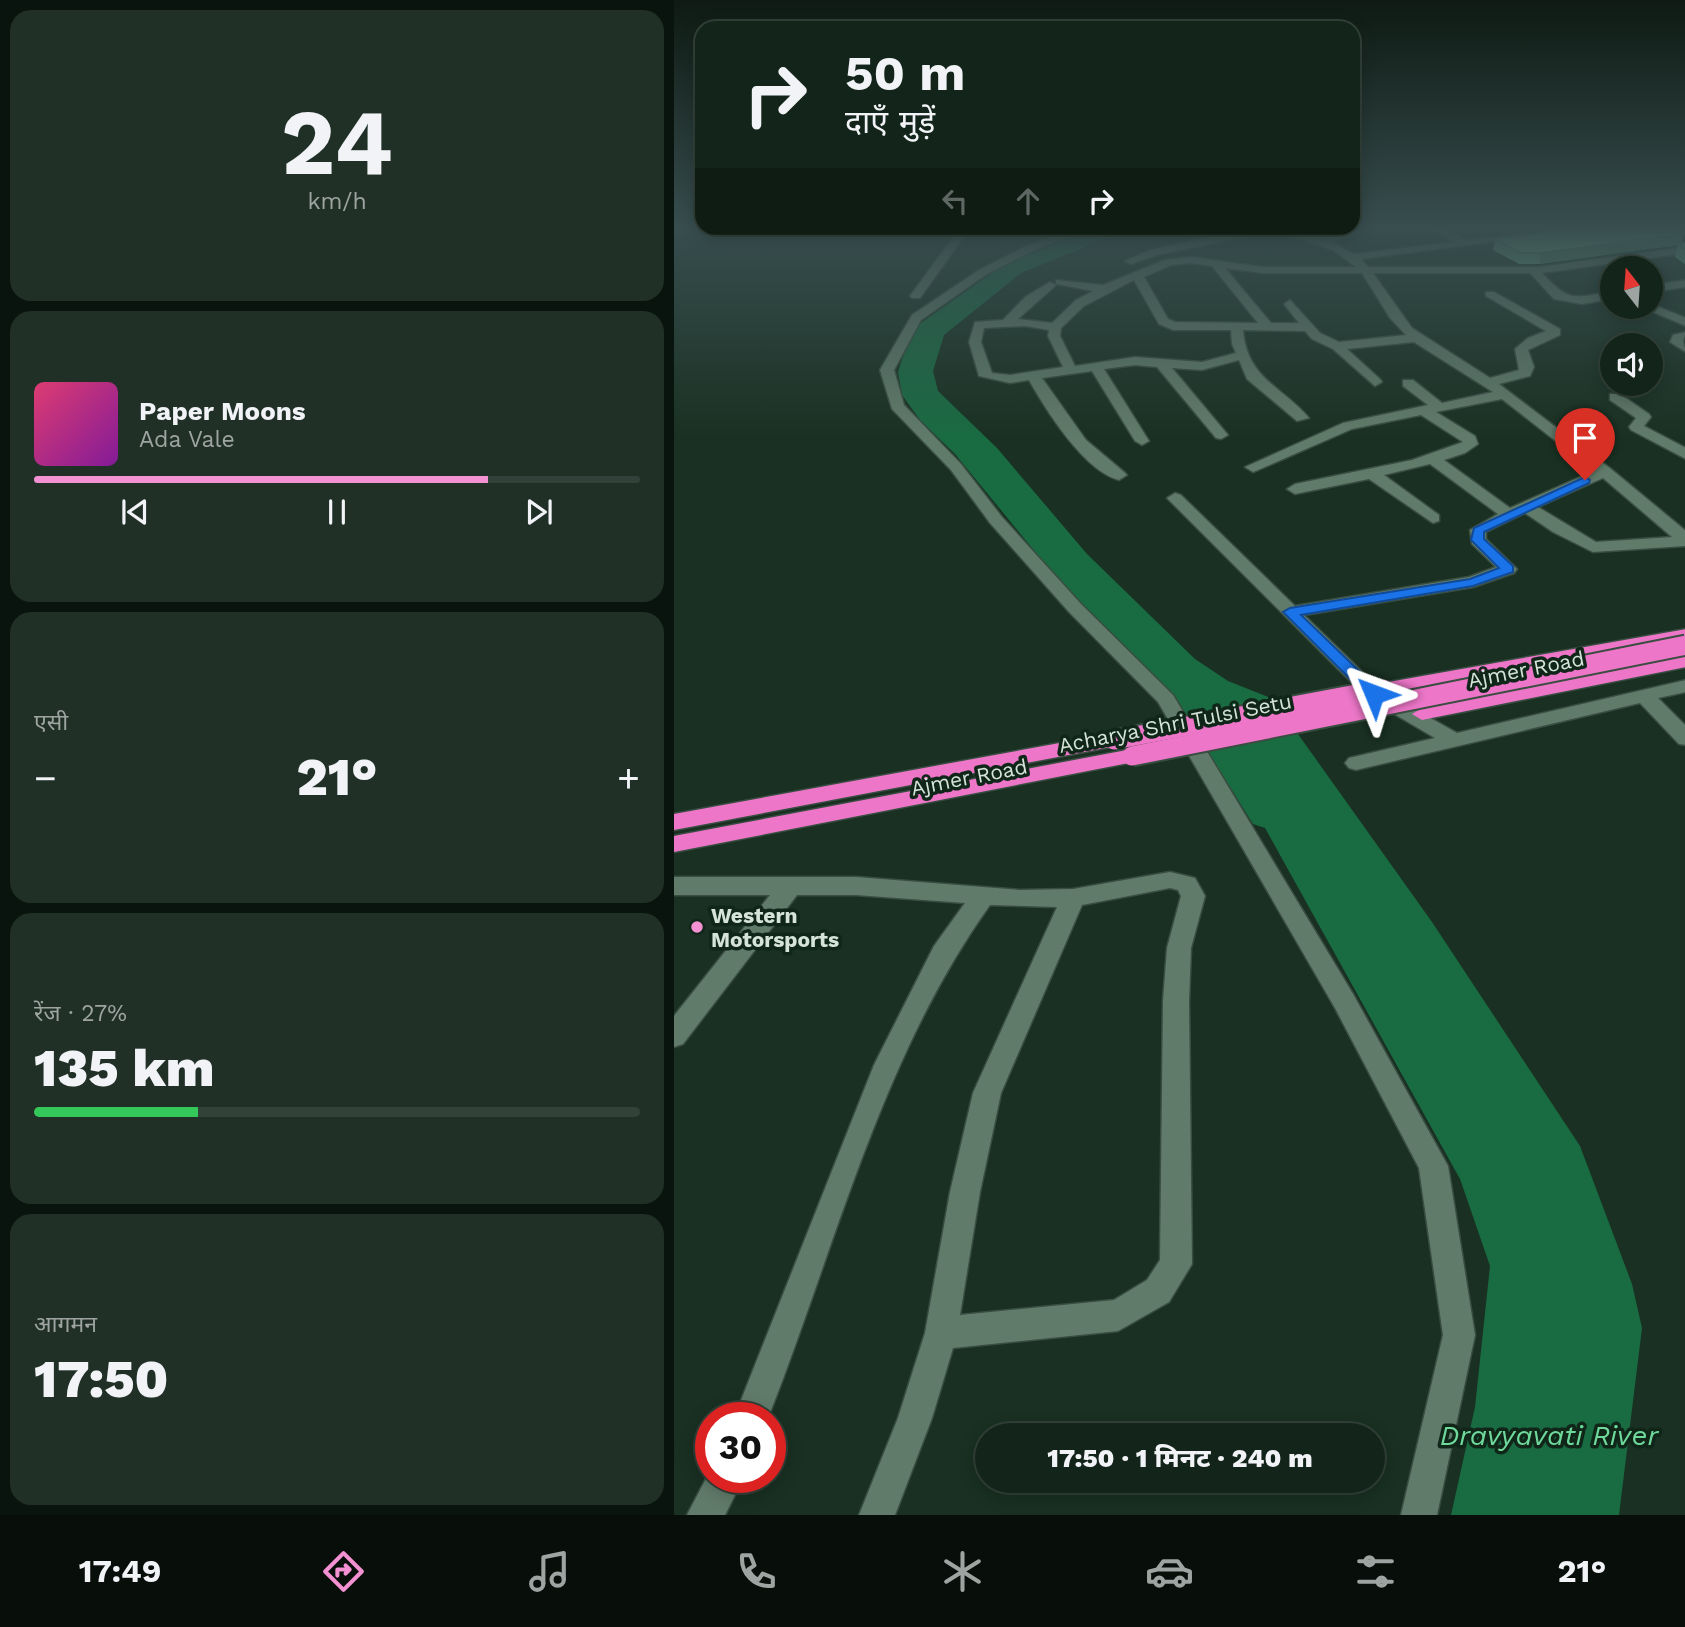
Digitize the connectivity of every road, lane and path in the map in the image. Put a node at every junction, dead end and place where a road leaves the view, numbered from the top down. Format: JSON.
{"nodes":[{"id":1,"x":946,"y":298,"type":"edge"},
{"id":2,"x":1033,"y":298,"type":"edge"},
{"id":3,"x":1089,"y":298,"type":"edge"},
{"id":4,"x":1150,"y":298,"type":"edge"},
{"id":5,"x":1244,"y":298,"type":"edge"},
{"id":6,"x":1381,"y":298,"type":"edge"},
{"id":7,"x":1495,"y":298,"type":"edge"},
{"id":8,"x":1564,"y":298,"type":"edge"},
{"id":9,"x":1596,"y":298,"type":"edge"},
{"id":10,"x":1290,"y":304,"type":"dead end"},
{"id":11,"x":1663,"y":314,"type":"edge"},
{"id":12,"x":1008,"y":322,"type":"junction"},
{"id":13,"x":1685,"y":323,"type":"edge"},
{"id":14,"x":1055,"y":327,"type":"junction"},
{"id":15,"x":1306,"y":327,"type":"junction"},
{"id":16,"x":1269,"y":328,"type":"junction"},
{"id":17,"x":1237,"y":329,"type":"junction"},
{"id":18,"x":1685,"y":336,"type":"edge"},
{"id":19,"x":1416,"y":338,"type":"junction"},
{"id":20,"x":1337,"y":346,"type":"junction"},
{"id":21,"x":1685,"y":348,"type":"edge"},
{"id":22,"x":1244,"y":355,"type":"junction"},
{"id":23,"x":1160,"y":362,"type":"junction"},
{"id":24,"x":1095,"y":366,"type":"junction"},
{"id":25,"x":1070,"y":369,"type":"junction"},
{"id":26,"x":1033,"y":375,"type":"junction"},
{"id":27,"x":1375,"y":382,"type":"dead end"},
{"id":28,"x":1408,"y":383,"type":"dead end"},
{"id":29,"x":1488,"y":383,"type":"junction"},
{"id":30,"x":1505,"y":394,"type":"junction"},
{"id":31,"x":1615,"y":397,"type":"dead end"},
{"id":32,"x":1351,"y":409,"type":"dead end"},
{"id":33,"x":1433,"y":410,"type":"junction"},
{"id":34,"x":1302,"y":418,"type":"dead end"},
{"id":35,"x":1368,"y":421,"type":"junction"},
{"id":36,"x":1221,"y":436,"type":"dead end"},
{"id":37,"x":1142,"y":441,"type":"dead end"},
{"id":38,"x":1685,"y":455,"type":"edge"},
{"id":39,"x":1431,"y":458,"type":"junction"},
{"id":40,"x":1253,"y":467,"type":"dead end"},
{"id":41,"x":1370,"y":472,"type":"junction"},
{"id":42,"x":1606,"y":472,"type":"junction"},
{"id":43,"x":1119,"y":475,"type":"dead end"},
{"id":44,"x":1295,"y":489,"type":"dead end"},
{"id":45,"x":1175,"y":498,"type":"dead end"},
{"id":46,"x":1526,"y":506,"type":"junction"},
{"id":47,"x":1511,"y":516,"type":"junction"},
{"id":48,"x":1433,"y":518,"type":"dead end"},
{"id":49,"x":1685,"y":540,"type":"edge"},
{"id":50,"x":1290,"y":612,"type":"junction"},
{"id":51,"x":1685,"y":634,"type":"edge"},
{"id":52,"x":1685,"y":645,"type":"edge"},
{"id":53,"x":1685,"y":661,"type":"edge"},
{"id":54,"x":1685,"y":686,"type":"edge"},
{"id":55,"x":1645,"y":696,"type":"junction"},
{"id":56,"x":1685,"y":739,"type":"edge"},
{"id":57,"x":1454,"y":740,"type":"junction"},
{"id":58,"x":1356,"y":762,"type":"dead end"},
{"id":59,"x":674,"y":822,"type":"edge"},
{"id":60,"x":674,"y":844,"type":"edge"},
{"id":61,"x":674,"y":857,"type":"edge"},
{"id":62,"x":791,"y":885,"type":"junction"},
{"id":63,"x":674,"y":886,"type":"edge"},
{"id":64,"x":983,"y":897,"type":"junction"},
{"id":65,"x":1073,"y":898,"type":"junction"},
{"id":66,"x":674,"y":1036,"type":"edge"},
{"id":67,"x":941,"y":1333,"type":"junction"},
{"id":68,"x":758,"y":1402,"type":"edge"},
{"id":69,"x":717,"y":1493,"type":"edge"},
{"id":70,"x":705,"y":1515,"type":"edge"},
{"id":71,"x":877,"y":1515,"type":"edge"},
{"id":72,"x":1419,"y":1515,"type":"edge"}],
"edges":[{"from":1,"to":72,"type":"street"},
{"from":2,"to":12,"type":"street"},
{"from":3,"to":14,"type":"street"},
{"from":4,"to":17,"type":"street"},
{"from":5,"to":16,"type":"street"},
{"from":6,"to":19,"type":"street"},
{"from":7,"to":29,"type":"street"},
{"from":8,"to":9,"type":"street"},
{"from":10,"to":15,"type":"street"},
{"from":11,"to":13,"type":"street"},
{"from":12,"to":14,"type":"street"},
{"from":12,"to":26,"type":"street"},
{"from":14,"to":25,"type":"street"},
{"from":15,"to":16,"type":"street"},
{"from":15,"to":20,"type":"street"},
{"from":16,"to":17,"type":"street"},
{"from":17,"to":22,"type":"street"},
{"from":18,"to":21,"type":"street"},
{"from":19,"to":20,"type":"street"},
{"from":19,"to":29,"type":"street"},
{"from":20,"to":27,"type":"street"},
{"from":22,"to":23,"type":"street"},
{"from":22,"to":34,"type":"street"},
{"from":23,"to":24,"type":"street"},
{"from":23,"to":36,"type":"street"},
{"from":24,"to":25,"type":"street"},
{"from":24,"to":37,"type":"street"},
{"from":25,"to":26,"type":"street"},
{"from":26,"to":43,"type":"street"},
{"from":28,"to":33,"type":"street"},
{"from":29,"to":30,"type":"street"},
{"from":30,"to":33,"type":"street"},
{"from":30,"to":42,"type":"street"},
{"from":31,"to":38,"type":"street"},
{"from":32,"to":35,"type":"street"},
{"from":33,"to":35,"type":"street"},
{"from":33,"to":39,"type":"street"},
{"from":35,"to":40,"type":"street"},
{"from":39,"to":41,"type":"street"},
{"from":39,"to":47,"type":"street"},
{"from":41,"to":44,"type":"street"},
{"from":41,"to":48,"type":"street"},
{"from":42,"to":46,"type":"street"},
{"from":42,"to":49,"type":"street"},
{"from":45,"to":50,"type":"street"},
{"from":46,"to":47,"type":"street"},
{"from":46,"to":49,"type":"street"},
{"from":47,"to":50,"type":"street"},
{"from":50,"to":57,"type":"street"},
{"from":51,"to":59,"type":"highway","name":"Ajmer Road","bridge":true},
{"from":52,"to":60,"type":"highway","name":"Acharya Shri Tulsi Setu","bridge":true},
{"from":53,"to":61,"type":"highway","name":"Ajmer Road"},
{"from":54,"to":55,"type":"street"},
{"from":55,"to":56,"type":"street"},
{"from":55,"to":57,"type":"street"},
{"from":57,"to":58,"type":"street"},
{"from":62,"to":63,"type":"street"},
{"from":62,"to":64,"type":"street"},
{"from":62,"to":66,"type":"street"},
{"from":64,"to":65,"type":"street"},
{"from":64,"to":68,"type":"street"},
{"from":65,"to":67,"type":"street"},
{"from":65,"to":67,"type":"street"},
{"from":67,"to":71,"type":"street"},
{"from":69,"to":70,"type":"street"}]}
